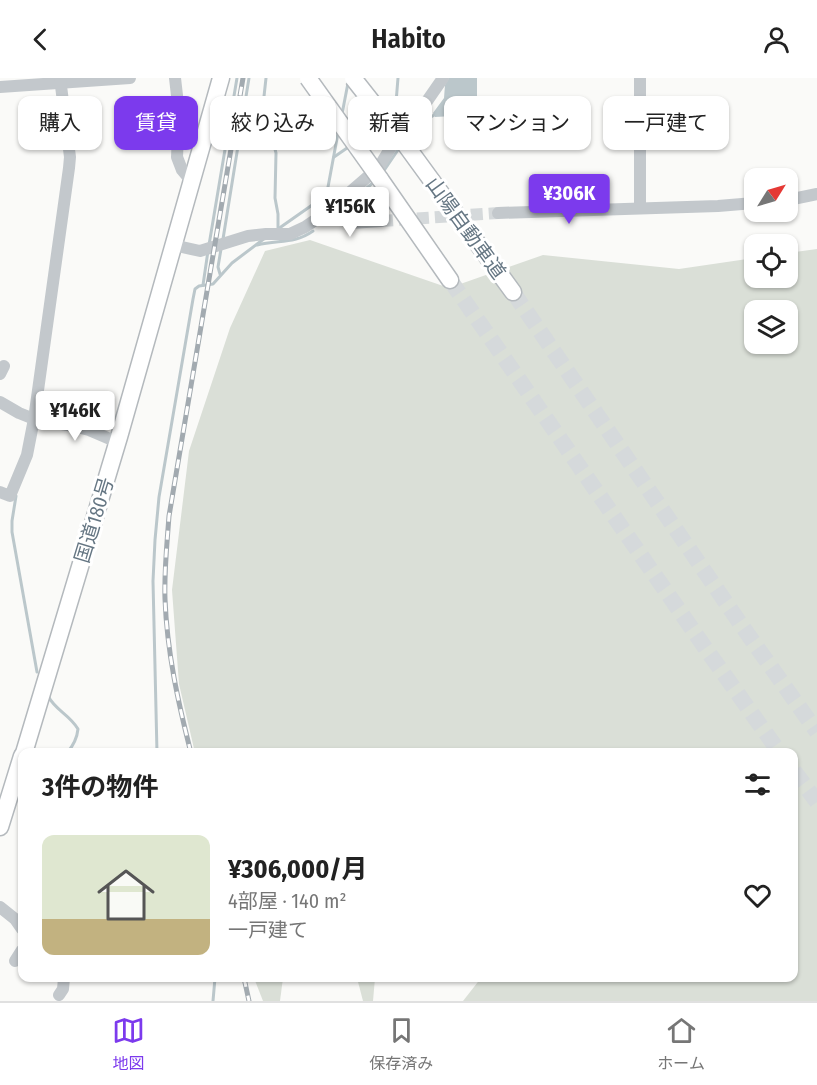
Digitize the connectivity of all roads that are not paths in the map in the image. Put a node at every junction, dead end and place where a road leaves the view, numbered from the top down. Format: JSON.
{"nodes":[{"id":1,"x":130,"y":78,"type":"edge"},
{"id":2,"x":175,"y":78,"type":"edge"},
{"id":3,"x":221,"y":78,"type":"edge"},
{"id":4,"x":308,"y":78,"type":"edge"},
{"id":5,"x":353,"y":78,"type":"edge"},
{"id":6,"x":443,"y":78,"type":"edge"},
{"id":7,"x":640,"y":78,"type":"edge"},
{"id":8,"x":61,"y":81,"type":"edge"},
{"id":9,"x":0,"y":87,"type":"edge"},
{"id":10,"x":192,"y":182,"type":"junction"},
{"id":11,"x":817,"y":194,"type":"edge"},
{"id":12,"x":798,"y":198,"type":"edge"},
{"id":13,"x":744,"y":204,"type":"edge"},
{"id":14,"x":640,"y":208,"type":"junction"},
{"id":15,"x":327,"y":212,"type":"junction"},
{"id":16,"x":498,"y":213,"type":"tunnel mouth"},
{"id":17,"x":381,"y":221,"type":"tunnel mouth"},
{"id":18,"x":173,"y":245,"type":"junction"},
{"id":19,"x":450,"y":280,"type":"tunnel mouth"},
{"id":20,"x":513,"y":292,"type":"tunnel mouth"},
{"id":21,"x":0,"y":402,"type":"edge"},
{"id":22,"x":37,"y":419,"type":"junction"},
{"id":23,"x":117,"y":442,"type":"junction"},
{"id":24,"x":0,"y":492,"type":"edge"},
{"id":25,"x":25,"y":748,"type":"edge"},
{"id":26,"x":18,"y":771,"type":"edge"},
{"id":27,"x":0,"y":827,"type":"edge"},
{"id":28,"x":0,"y":907,"type":"edge"},
{"id":29,"x":18,"y":919,"type":"edge"},
{"id":30,"x":64,"y":982,"type":"edge"},
{"id":31,"x":59,"y":995,"type":"dead end"}],
"edges":[{"from":1,"to":8,"type":"street"},
{"from":2,"to":10,"type":"street"},
{"from":3,"to":10,"type":"highway","name":"国道180号"},
{"from":4,"to":19,"type":"highway","bridge":true},
{"from":5,"to":20,"type":"highway","name":"山陽自動車道","bridge":true},
{"from":6,"to":15,"type":"street"},
{"from":7,"to":14,"type":"street"},
{"from":8,"to":9,"type":"street"},
{"from":8,"to":22,"type":"street"},
{"from":10,"to":18,"type":"highway","name":"国道180号"},
{"from":11,"to":12,"type":"street"},
{"from":13,"to":14,"type":"street"},
{"from":14,"to":16,"type":"street"},
{"from":15,"to":17,"type":"street"},
{"from":15,"to":18,"type":"street"},
{"from":18,"to":23,"type":"highway","name":"国道180号"},
{"from":21,"to":22,"type":"street"},
{"from":22,"to":23,"type":"street"},
{"from":22,"to":24,"type":"street"},
{"from":23,"to":25,"type":"highway","name":"国道180号"},
{"from":26,"to":27,"type":"highway","name":"国道180号"},
{"from":28,"to":29,"type":"street"},
{"from":30,"to":31,"type":"street"}]}
